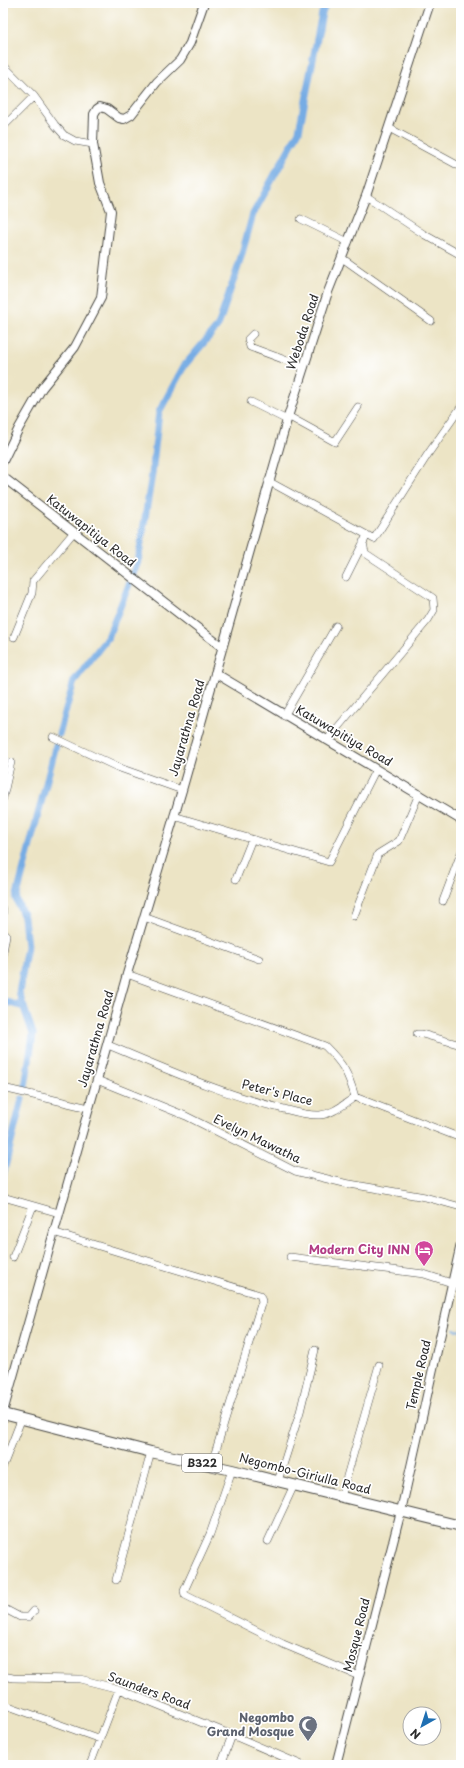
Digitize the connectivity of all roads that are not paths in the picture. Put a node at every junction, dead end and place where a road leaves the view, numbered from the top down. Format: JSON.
{"nodes":[{"id":1,"x":204,"y":3,"type":"edge"},
{"id":2,"x":430,"y":3,"type":"edge"},
{"id":3,"x":3,"y":65,"type":"edge"},
{"id":4,"x":34,"y":96,"type":"junction"},
{"id":5,"x":3,"y":127,"type":"edge"},
{"id":6,"x":389,"y":128,"type":"junction"},
{"id":7,"x":93,"y":144,"type":"junction"},
{"id":8,"x":461,"y":167,"type":"edge"},
{"id":9,"x":366,"y":196,"type":"junction"},
{"id":10,"x":301,"y":219,"type":"dead end"},
{"id":11,"x":348,"y":242,"type":"junction"},
{"id":12,"x":461,"y":255,"type":"edge"},
{"id":13,"x":342,"y":258,"type":"junction"},
{"id":14,"x":431,"y":321,"type":"dead end"},
{"id":15,"x":253,"y":334,"type":"dead end"},
{"id":16,"x":304,"y":367,"type":"junction"},
{"id":17,"x":251,"y":402,"type":"dead end"},
{"id":18,"x":358,"y":407,"type":"dead end"},
{"id":19,"x":461,"y":407,"type":"edge"},
{"id":20,"x":287,"y":418,"type":"junction"},
{"id":21,"x":3,"y":461,"type":"edge"},
{"id":22,"x":3,"y":477,"type":"edge"},
{"id":23,"x":268,"y":481,"type":"junction"},
{"id":24,"x":73,"y":533,"type":"junction"},
{"id":25,"x":365,"y":538,"type":"junction"},
{"id":26,"x":346,"y":577,"type":"dead end"},
{"id":27,"x":336,"y":626,"type":"dead end"},
{"id":28,"x":14,"y":637,"type":"dead end"},
{"id":29,"x":222,"y":647,"type":"junction"},
{"id":30,"x":215,"y":673,"type":"junction"},
{"id":31,"x":284,"y":716,"type":"junction"},
{"id":32,"x":53,"y":737,"type":"dead end"},
{"id":33,"x":327,"y":740,"type":"junction"},
{"id":34,"x":12,"y":762,"type":"dead end"},
{"id":35,"x":376,"y":769,"type":"junction"},
{"id":36,"x":182,"y":790,"type":"junction"},
{"id":37,"x":419,"y":794,"type":"junction"},
{"id":38,"x":3,"y":798,"type":"edge"},
{"id":39,"x":174,"y":816,"type":"junction"},
{"id":40,"x":461,"y":820,"type":"edge"},
{"id":41,"x":252,"y":839,"type":"junction"},
{"id":42,"x":461,"y":853,"type":"edge"},
{"id":43,"x":236,"y":879,"type":"dead end"},
{"id":44,"x":443,"y":901,"type":"dead end"},
{"id":45,"x":3,"y":910,"type":"edge"},
{"id":46,"x":3,"y":916,"type":"edge"},
{"id":47,"x":354,"y":916,"type":"dead end"},
{"id":48,"x":144,"y":917,"type":"junction"},
{"id":49,"x":3,"y":932,"type":"edge"},
{"id":50,"x":3,"y":952,"type":"edge"},
{"id":51,"x":259,"y":959,"type":"dead end"},
{"id":52,"x":127,"y":974,"type":"junction"},
{"id":53,"x":417,"y":1034,"type":"dead end"},
{"id":54,"x":108,"y":1045,"type":"junction"},
{"id":55,"x":461,"y":1045,"type":"edge"},
{"id":56,"x":97,"y":1080,"type":"junction"},
{"id":57,"x":3,"y":1088,"type":"edge"},
{"id":58,"x":355,"y":1097,"type":"junction"},
{"id":59,"x":89,"y":1108,"type":"junction"},
{"id":60,"x":461,"y":1138,"type":"edge"},
{"id":61,"x":3,"y":1198,"type":"edge"},
{"id":62,"x":33,"y":1206,"type":"junction"},
{"id":63,"x":461,"y":1206,"type":"edge"},
{"id":64,"x":59,"y":1213,"type":"junction"},
{"id":65,"x":53,"y":1232,"type":"junction"},
{"id":66,"x":461,"y":1244,"type":"edge"},
{"id":67,"x":290,"y":1257,"type":"dead end"},
{"id":68,"x":13,"y":1258,"type":"dead end"},
{"id":69,"x":452,"y":1282,"type":"junction"},
{"id":70,"x":461,"y":1286,"type":"edge"},
{"id":71,"x":315,"y":1350,"type":"dead end"},
{"id":72,"x":379,"y":1365,"type":"dead end"},
{"id":73,"x":3,"y":1413,"type":"edge"},
{"id":74,"x":22,"y":1420,"type":"junction"},
{"id":75,"x":151,"y":1452,"type":"junction"},
{"id":76,"x":3,"y":1466,"type":"edge"},
{"id":77,"x":211,"y":1466,"type":"junction"},
{"id":78,"x":232,"y":1470,"type":"junction"},
{"id":79,"x":278,"y":1481,"type":"junction"},
{"id":80,"x":294,"y":1485,"type":"junction"},
{"id":81,"x":341,"y":1497,"type":"junction"},
{"id":82,"x":401,"y":1511,"type":"junction"},
{"id":83,"x":461,"y":1526,"type":"edge"},
{"id":84,"x":268,"y":1541,"type":"dead end"},
{"id":85,"x":116,"y":1580,"type":"dead end"},
{"id":86,"x":3,"y":1608,"type":"edge"},
{"id":87,"x":34,"y":1611,"type":"dead end"},
{"id":88,"x":3,"y":1676,"type":"edge"},
{"id":89,"x":359,"y":1676,"type":"junction"},
{"id":90,"x":119,"y":1689,"type":"junction"},
{"id":91,"x":3,"y":1704,"type":"edge"},
{"id":92,"x":232,"y":1734,"type":"junction"},
{"id":93,"x":100,"y":1739,"type":"junction"},
{"id":94,"x":90,"y":1765,"type":"edge"},
{"id":95,"x":221,"y":1765,"type":"edge"},
{"id":96,"x":302,"y":1765,"type":"edge"},
{"id":97,"x":336,"y":1765,"type":"edge"}],
"edges":[{"from":1,"to":7,"type":"street"},
{"from":2,"to":6,"type":"street","name":"Weboda Road"},
{"from":3,"to":4,"type":"street"},
{"from":4,"to":5,"type":"street"},
{"from":4,"to":7,"type":"street"},
{"from":6,"to":8,"type":"street"},
{"from":6,"to":9,"type":"street","name":"Weboda Road"},
{"from":7,"to":21,"type":"street"},
{"from":9,"to":11,"type":"street","name":"Weboda Road"},
{"from":9,"to":12,"type":"street"},
{"from":10,"to":11,"type":"street"},
{"from":11,"to":13,"type":"street","name":"Weboda Road"},
{"from":13,"to":14,"type":"street"},
{"from":13,"to":16,"type":"street","name":"Weboda Road"},
{"from":15,"to":16,"type":"street"},
{"from":16,"to":20,"type":"street","name":"Weboda Road"},
{"from":17,"to":20,"type":"street"},
{"from":18,"to":20,"type":"street"},
{"from":19,"to":25,"type":"street"},
{"from":20,"to":23,"type":"street","name":"Weboda Road"},
{"from":22,"to":24,"type":"street","name":"Katuwapitiya Road"},
{"from":23,"to":25,"type":"street"},
{"from":23,"to":29,"type":"street","name":"Weboda Road"},
{"from":24,"to":28,"type":"street"},
{"from":24,"to":29,"type":"street","name":"Katuwapitiya Road"},
{"from":25,"to":26,"type":"street"},
{"from":25,"to":33,"type":"street"},
{"from":27,"to":31,"type":"street"},
{"from":29,"to":30,"type":"street","name":"Weboda Road"},
{"from":30,"to":31,"type":"street","name":"Katuwapitiya Road"},
{"from":30,"to":36,"type":"street","name":"Jayarathna Road"},
{"from":31,"to":33,"type":"street","name":"Katuwapitiya Road"},
{"from":32,"to":36,"type":"street"},
{"from":33,"to":35,"type":"street","name":"Katuwapitiya Road"},
{"from":34,"to":38,"type":"street"},
{"from":35,"to":37,"type":"street","name":"Katuwapitiya Road"},
{"from":35,"to":41,"type":"street"},
{"from":36,"to":39,"type":"street","name":"Jayarathna Road"},
{"from":37,"to":40,"type":"street","name":"Katuwapitiya Road"},
{"from":37,"to":47,"type":"street"},
{"from":39,"to":41,"type":"street"},
{"from":39,"to":48,"type":"street","name":"Jayarathna Road"},
{"from":41,"to":43,"type":"street"},
{"from":42,"to":44,"type":"street"},
{"from":45,"to":46,"type":"street"},
{"from":48,"to":51,"type":"street"},
{"from":48,"to":52,"type":"street","name":"Jayarathna Road"},
{"from":49,"to":50,"type":"street"},
{"from":52,"to":54,"type":"street","name":"Jayarathna Road"},
{"from":52,"to":58,"type":"street"},
{"from":53,"to":55,"type":"street"},
{"from":54,"to":56,"type":"street","name":"Jayarathna Road"},
{"from":54,"to":58,"type":"street","name":"Peter's Place"},
{"from":56,"to":59,"type":"street","name":"Jayarathna Road"},
{"from":56,"to":63,"type":"street","name":"Evelyn Mawatha"},
{"from":57,"to":59,"type":"street"},
{"from":58,"to":60,"type":"street"},
{"from":59,"to":64,"type":"street","name":"Jayarathna Road"},
{"from":61,"to":62,"type":"street"},
{"from":62,"to":64,"type":"street"},
{"from":62,"to":68,"type":"street"},
{"from":64,"to":65,"type":"street","name":"Jayarathna Road"},
{"from":65,"to":73,"type":"street","name":"Jayarathna Road"},
{"from":65,"to":77,"type":"street"},
{"from":66,"to":69,"type":"street","name":"Temple Road"},
{"from":67,"to":69,"type":"street"},
{"from":69,"to":70,"type":"street"},
{"from":69,"to":82,"type":"street","name":"Temple Road"},
{"from":71,"to":79,"type":"street"},
{"from":72,"to":81,"type":"street"},
{"from":73,"to":74,"type":"main road","name":"Negombo-Giriulla Road","number":"B322"},
{"from":74,"to":75,"type":"main road","name":"Negombo-Giriulla Road","number":"B322"},
{"from":74,"to":76,"type":"street"},
{"from":75,"to":77,"type":"main road","name":"Negombo-Giriulla Road","number":"B322"},
{"from":75,"to":85,"type":"street"},
{"from":77,"to":78,"type":"main road","name":"Negombo-Giriulla Road","number":"B322"},
{"from":78,"to":79,"type":"main road","name":"Negombo-Giriulla Road","number":"B322"},
{"from":78,"to":89,"type":"street"},
{"from":79,"to":80,"type":"main road","name":"Negombo-Giriulla Road","number":"B322"},
{"from":80,"to":81,"type":"main road","name":"Negombo-Giriulla Road","number":"B322"},
{"from":80,"to":84,"type":"street"},
{"from":81,"to":82,"type":"main road","name":"Negombo-Giriulla Road","number":"B322"},
{"from":82,"to":83,"type":"main road","name":"Negombo-Giriulla Road","number":"B322"},
{"from":82,"to":89,"type":"street","name":"Mosque Road"},
{"from":86,"to":87,"type":"street"},
{"from":88,"to":90,"type":"street","name":"Saunders Road"},
{"from":89,"to":97,"type":"street","name":"Mosque Road"},
{"from":90,"to":92,"type":"street","name":"Saunders Road"},
{"from":90,"to":93,"type":"street"},
{"from":91,"to":93,"type":"street"},
{"from":92,"to":95,"type":"street"},
{"from":92,"to":96,"type":"street","name":"Saunders Road"},
{"from":93,"to":94,"type":"street"}]}
